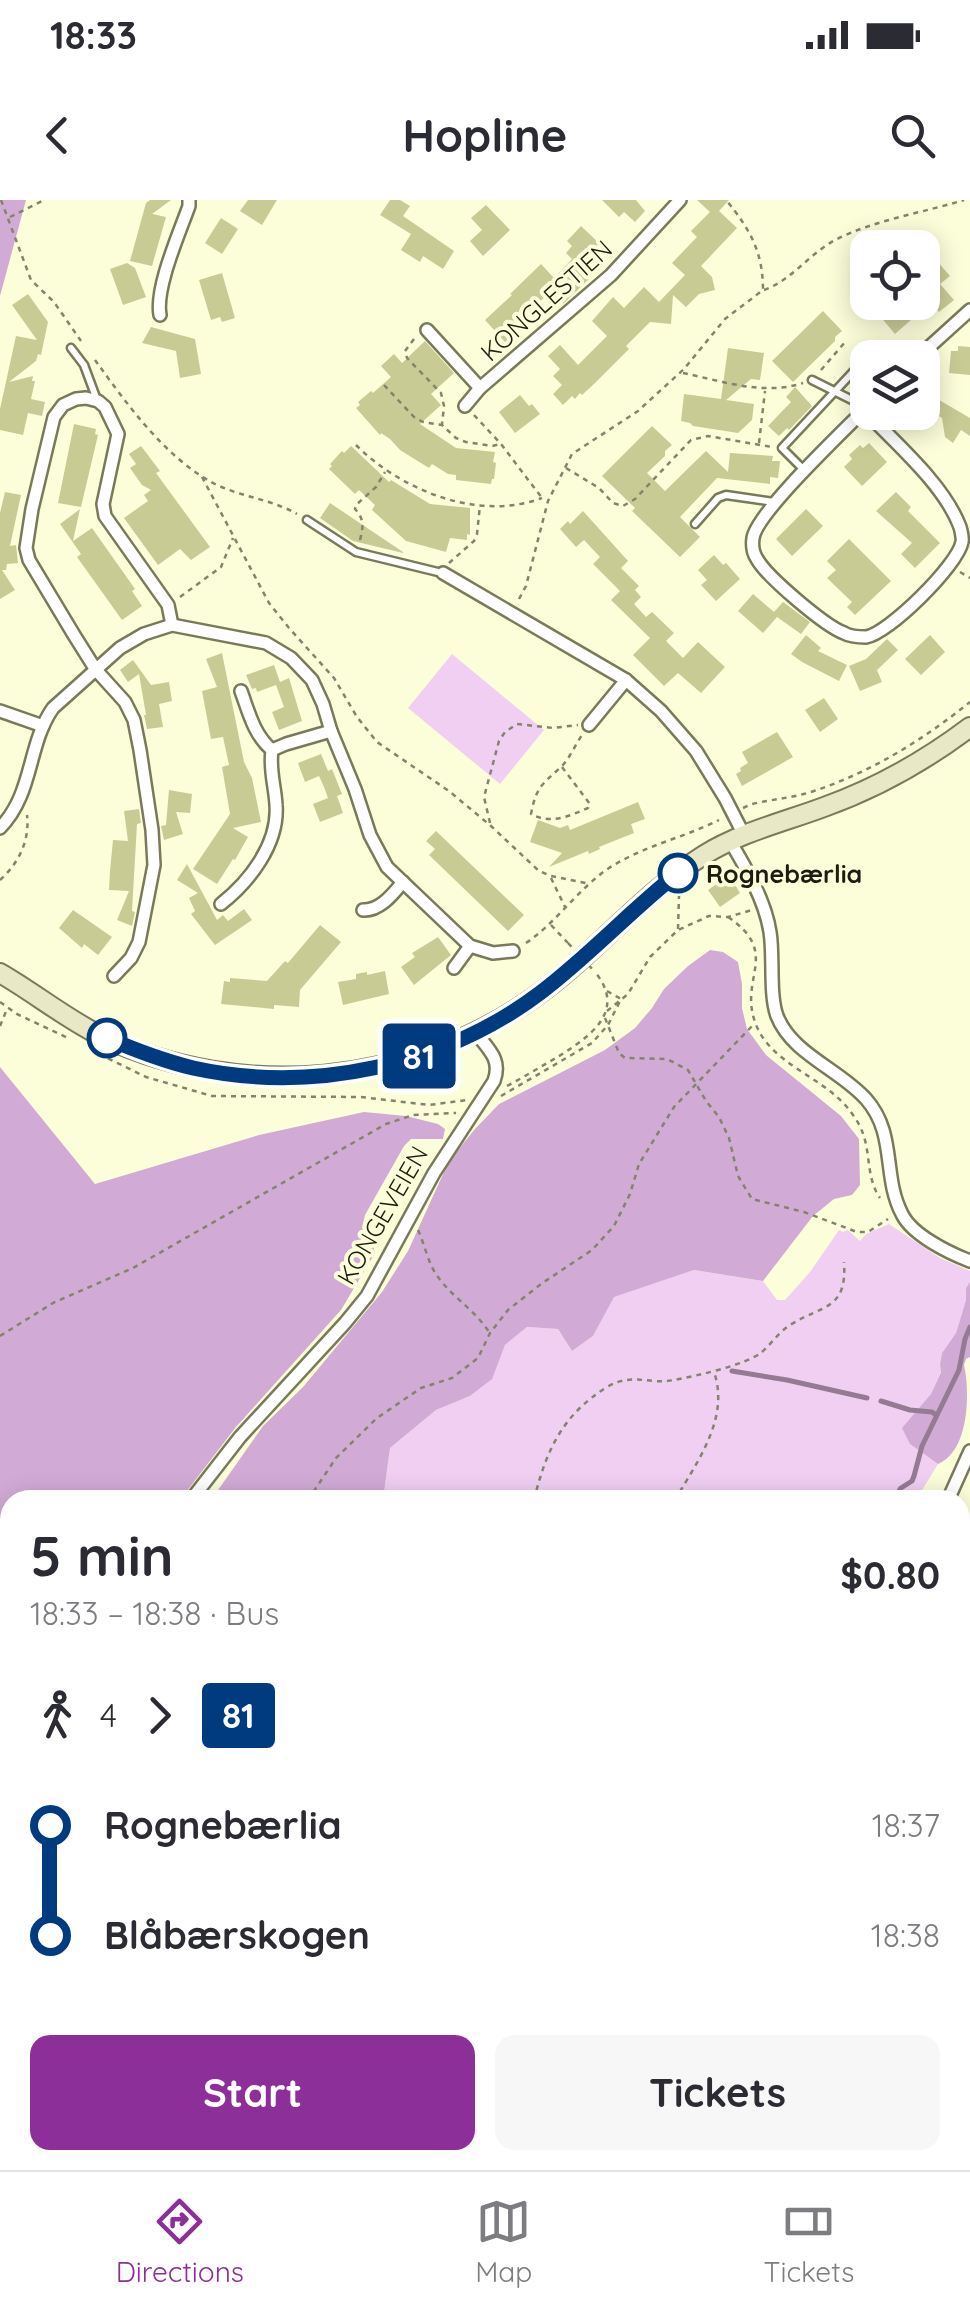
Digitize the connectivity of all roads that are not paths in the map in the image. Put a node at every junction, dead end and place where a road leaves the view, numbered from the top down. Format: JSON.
{"nodes":[{"id":1,"x":189,"y":200,"type":"edge"},
{"id":2,"x":680,"y":200,"type":"edge"},
{"id":3,"x":970,"y":310,"type":"edge"},
{"id":4,"x":160,"y":315,"type":"dead end"},
{"id":5,"x":427,"y":330,"type":"road end"},
{"id":6,"x":937,"y":340,"type":"edge"},
{"id":7,"x":72,"y":348,"type":"dead end"},
{"id":8,"x":850,"y":373,"type":"edge"},
{"id":9,"x":812,"y":380,"type":"road end"},
{"id":10,"x":480,"y":388,"type":"junction"},
{"id":11,"x":837,"y":392,"type":"junction"},
{"id":12,"x":850,"y":399,"type":"edge"},
{"id":13,"x":98,"y":401,"type":"junction"},
{"id":14,"x":466,"y":406,"type":"road end"},
{"id":15,"x":850,"y":425,"type":"edge"},
{"id":16,"x":885,"y":430,"type":"edge"},
{"id":17,"x":805,"y":471,"type":"junction"},
{"id":18,"x":775,"y":502,"type":"junction"},
{"id":19,"x":307,"y":520,"type":"road end"},
{"id":20,"x":695,"y":524,"type":"dead end"},
{"id":21,"x":443,"y":573,"type":"joint"},
{"id":22,"x":172,"y":625,"type":"junction"},
{"id":23,"x":96,"y":670,"type":"junction"},
{"id":24,"x":626,"y":680,"type":"junction"},
{"id":25,"x":240,"y":692,"type":"dead end"},
{"id":26,"x":0,"y":711,"type":"edge"},
{"id":27,"x":42,"y":726,"type":"junction"},
{"id":28,"x":589,"y":726,"type":"road end"},
{"id":29,"x":970,"y":727,"type":"edge"},
{"id":30,"x":331,"y":732,"type":"junction"},
{"id":31,"x":272,"y":750,"type":"junction"},
{"id":32,"x":0,"y":828,"type":"edge"},
{"id":33,"x":737,"y":838,"type":"junction"},
{"id":34,"x":403,"y":882,"type":"junction"},
{"id":35,"x":220,"y":904,"type":"dead end"},
{"id":36,"x":363,"y":910,"type":"dead end"},
{"id":37,"x":470,"y":946,"type":"junction"},
{"id":38,"x":513,"y":951,"type":"road end"},
{"id":39,"x":0,"y":964,"type":"edge"},
{"id":40,"x":454,"y":968,"type":"dead end"},
{"id":41,"x":6,"y":976,"type":"edge"},
{"id":42,"x":114,"y":976,"type":"dead end"},
{"id":43,"x":476,"y":1033,"type":"junction"},
{"id":44,"x":970,"y":1261,"type":"edge"},
{"id":45,"x":970,"y":1451,"type":"edge"},
{"id":46,"x":199,"y":1490,"type":"edge"},
{"id":47,"x":952,"y":1490,"type":"edge"}],
"edges":[{"from":1,"to":4,"type":"street"},
{"from":2,"to":10,"type":"street","name":"KONGLESTIEN"},
{"from":3,"to":6,"type":"street"},
{"from":5,"to":10,"type":"street","name":"KONGLESTIEN"},
{"from":7,"to":13,"type":"lane"},
{"from":8,"to":11,"type":"lane"},
{"from":9,"to":11,"type":"lane"},
{"from":10,"to":14,"type":"street","name":"KONGLESTIEN"},
{"from":11,"to":12,"type":"lane"},
{"from":11,"to":17,"type":"lane"},
{"from":13,"to":22,"type":"street"},
{"from":13,"to":23,"type":"street"},
{"from":15,"to":17,"type":"street"},
{"from":16,"to":18,"type":"street"},
{"from":17,"to":18,"type":"street"},
{"from":18,"to":20,"type":"lane"},
{"from":19,"to":21,"type":"lane"},
{"from":21,"to":24,"type":"street"},
{"from":22,"to":23,"type":"street"},
{"from":22,"to":30,"type":"street"},
{"from":23,"to":27,"type":"street"},
{"from":23,"to":42,"type":"street"},
{"from":24,"to":28,"type":"street"},
{"from":24,"to":33,"type":"street"},
{"from":25,"to":31,"type":"street"},
{"from":26,"to":27,"type":"street"},
{"from":27,"to":32,"type":"street"},
{"from":29,"to":33,"type":"main road"},
{"from":30,"to":31,"type":"street"},
{"from":30,"to":34,"type":"street"},
{"from":31,"to":35,"type":"street"},
{"from":33,"to":43,"type":"main road"},
{"from":33,"to":44,"type":"street"},
{"from":34,"to":36,"type":"street"},
{"from":34,"to":37,"type":"street"},
{"from":37,"to":38,"type":"street"},
{"from":37,"to":40,"type":"street"},
{"from":39,"to":41,"type":"main road"},
{"from":41,"to":43,"type":"main road"},
{"from":43,"to":46,"type":"street","name":"KONGEVEIEN"},
{"from":45,"to":47,"type":"street"}]}
